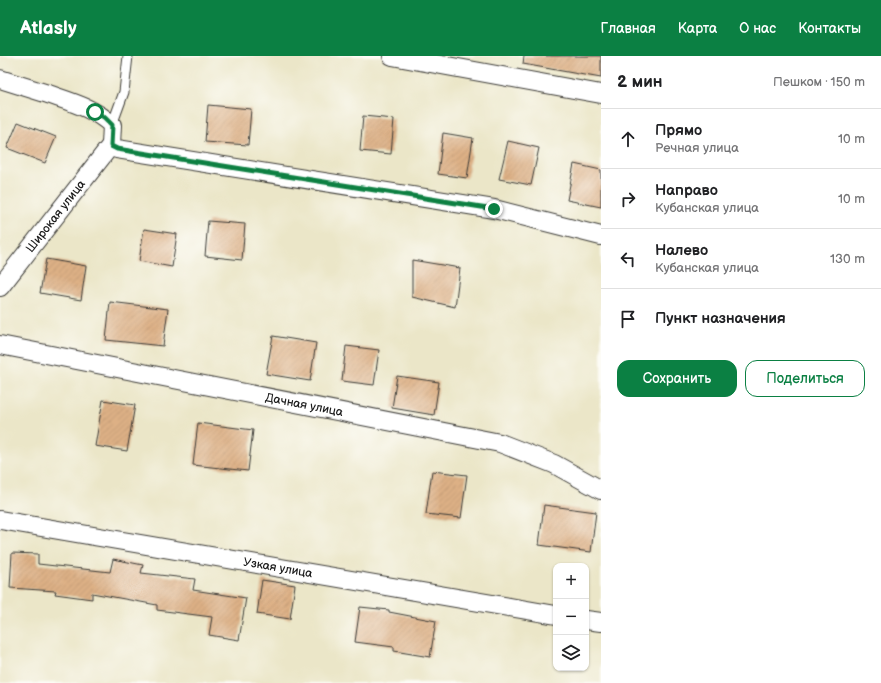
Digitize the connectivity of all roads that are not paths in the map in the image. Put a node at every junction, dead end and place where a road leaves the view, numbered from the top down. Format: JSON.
{"nodes":[{"id":1,"x":128,"y":56,"type":"edge"},
{"id":2,"x":392,"y":56,"type":"edge"},
{"id":3,"x":0,"y":79,"type":"edge"},
{"id":4,"x":601,"y":94,"type":"edge"},
{"id":5,"x":112,"y":125,"type":"junction"},
{"id":6,"x":111,"y":146,"type":"junction"},
{"id":7,"x":601,"y":236,"type":"edge"},
{"id":8,"x":0,"y":287,"type":"edge"},
{"id":9,"x":0,"y":345,"type":"edge"},
{"id":10,"x":601,"y":490,"type":"edge"},
{"id":11,"x":0,"y":520,"type":"edge"},
{"id":12,"x":553,"y":614,"type":"edge"},
{"id":13,"x":589,"y":620,"type":"edge"},
{"id":14,"x":601,"y":622,"type":"edge"}],
"edges":[{"from":1,"to":5,"type":"lane"},
{"from":2,"to":4,"type":"street"},
{"from":3,"to":5,"type":"street"},
{"from":5,"to":6,"type":"street"},
{"from":6,"to":7,"type":"street"},
{"from":6,"to":8,"type":"street","name":"Широкая улица"},
{"from":9,"to":10,"type":"street","name":"Дачная улица"},
{"from":11,"to":12,"type":"street","name":"Узкая улица"},
{"from":13,"to":14,"type":"street"}]}
